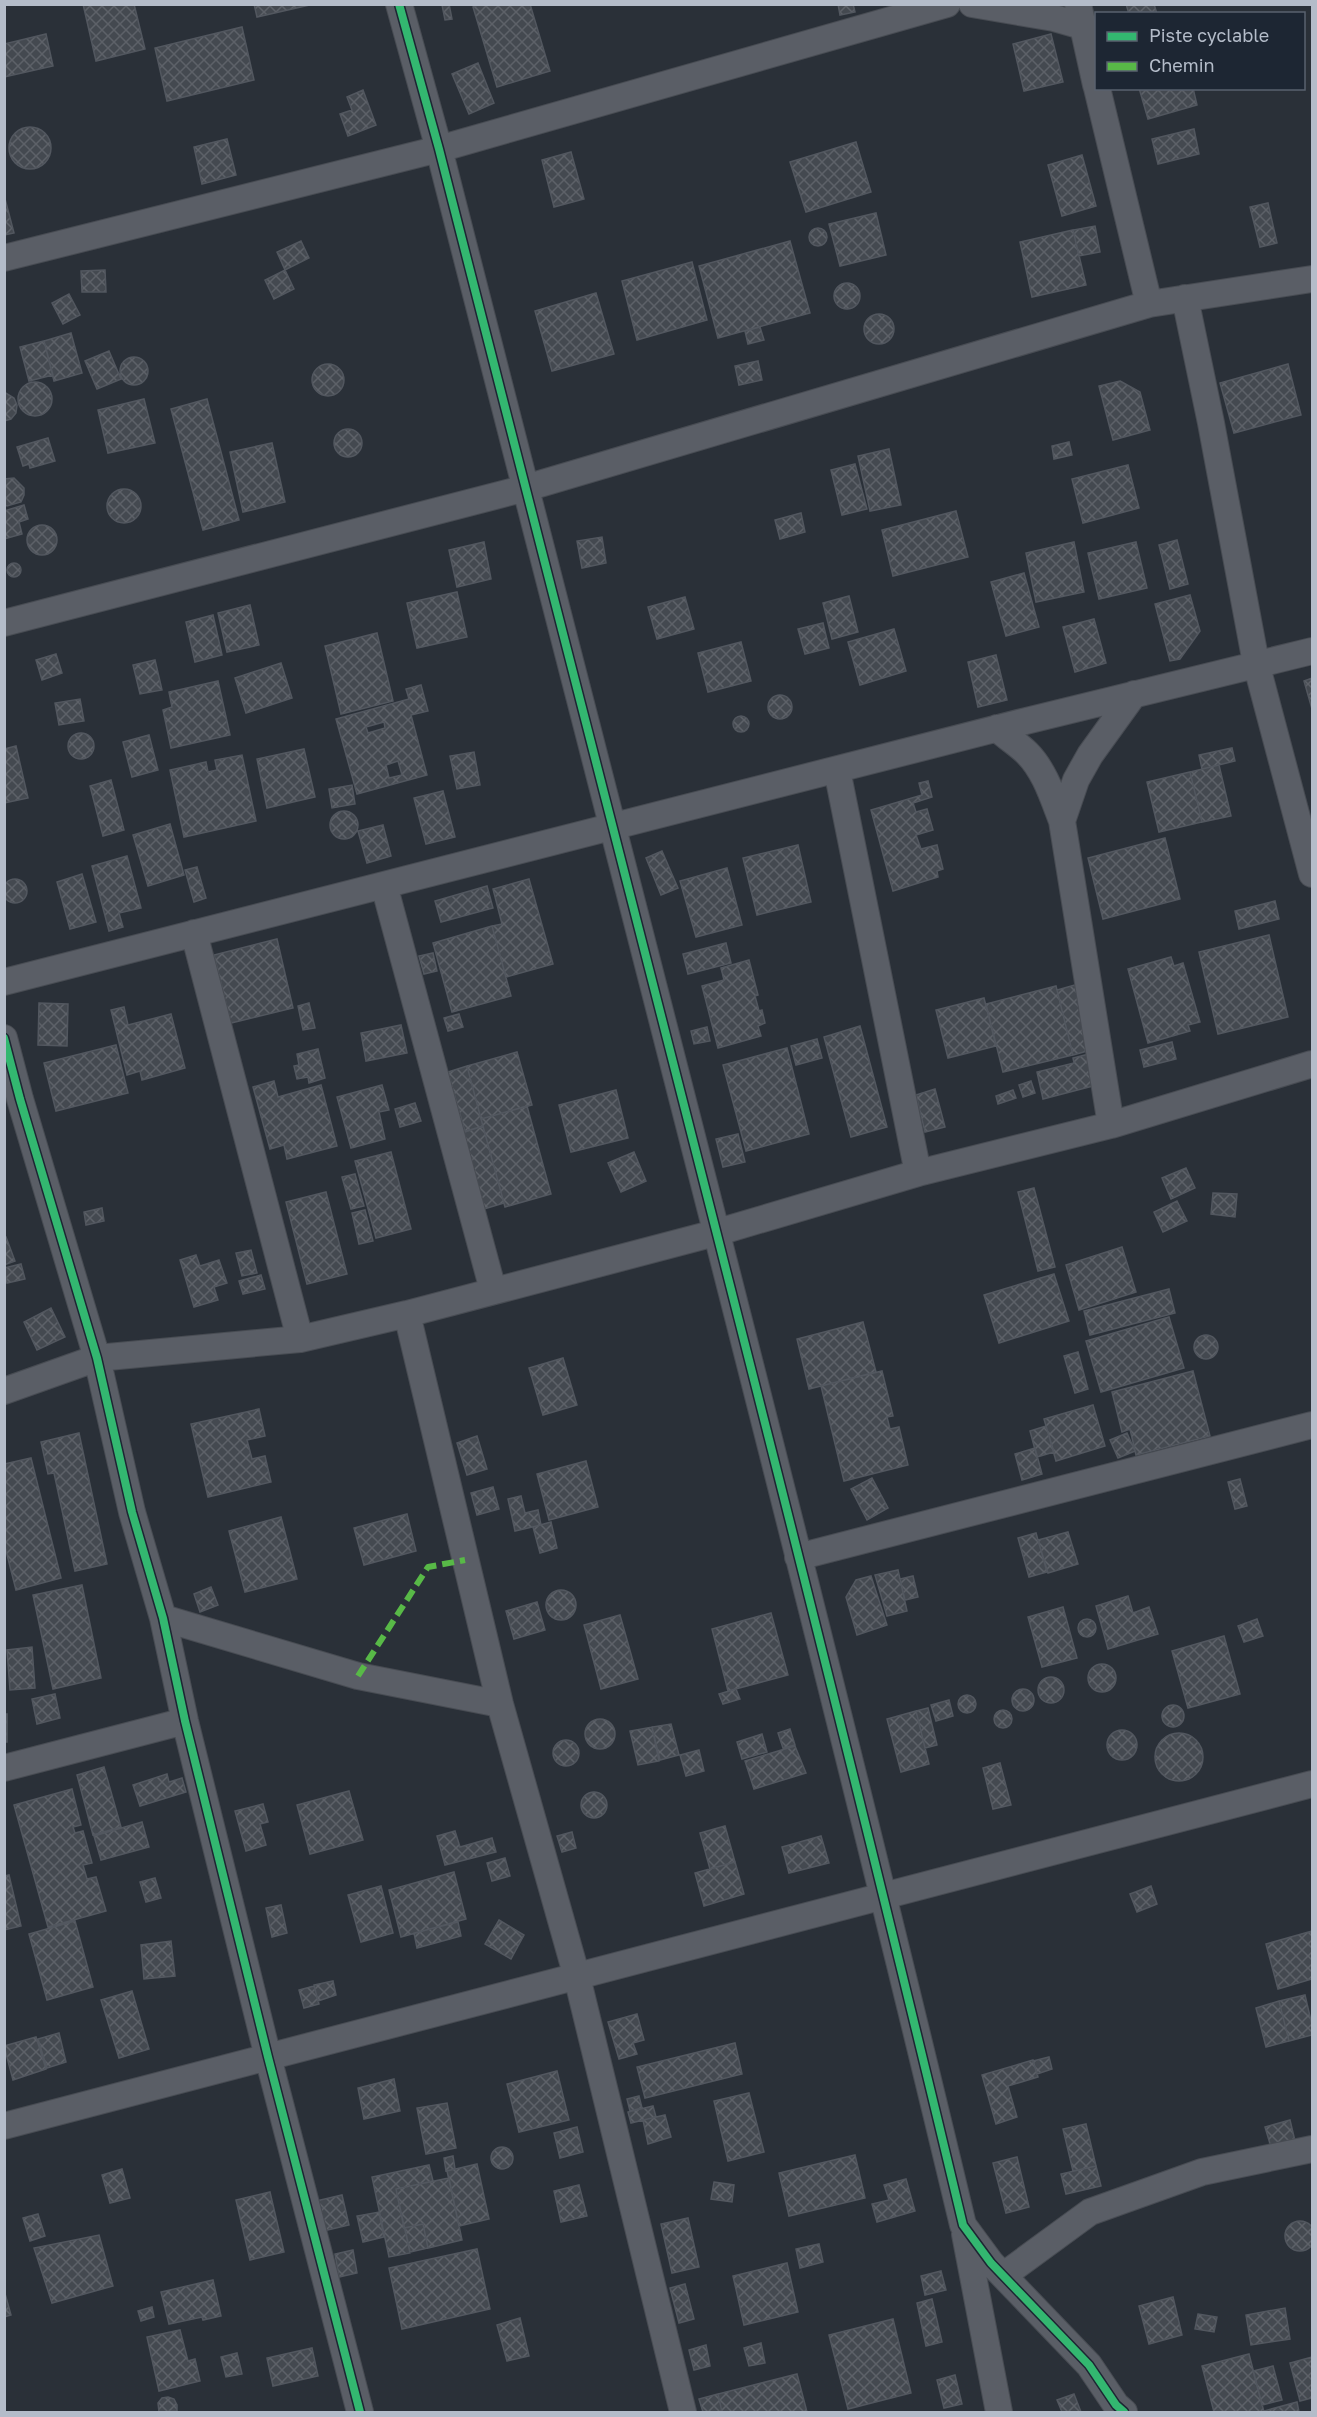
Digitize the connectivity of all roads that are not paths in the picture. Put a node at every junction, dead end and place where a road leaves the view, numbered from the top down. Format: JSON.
{"nodes":[{"id":1,"x":399,"y":4,"type":"edge"},
{"id":2,"x":947,"y":4,"type":"edge"},
{"id":3,"x":972,"y":4,"type":"edge"},
{"id":4,"x":1080,"y":15,"type":"edge"},
{"id":5,"x":1095,"y":79,"type":"edge"},
{"id":6,"x":1098,"y":90,"type":"edge"},
{"id":7,"x":439,"y":149,"type":"junction"},
{"id":8,"x":4,"y":258,"type":"edge"},
{"id":9,"x":1312,"y":279,"type":"edge"},
{"id":10,"x":1185,"y":298,"type":"junction"},
{"id":11,"x":1149,"y":304,"type":"junction"},
{"id":12,"x":526,"y":488,"type":"junction"},
{"id":13,"x":4,"y":623,"type":"edge"},
{"id":14,"x":1312,"y":651,"type":"edge"},
{"id":15,"x":1256,"y":663,"type":"junction"},
{"id":16,"x":1134,"y":694,"type":"junction"},
{"id":17,"x":997,"y":728,"type":"junction"},
{"id":18,"x":837,"y":770,"type":"junction"},
{"id":19,"x":1062,"y":821,"type":"junction"},
{"id":20,"x":612,"y":826,"type":"junction"},
{"id":21,"x":1312,"y":874,"type":"edge"},
{"id":22,"x":384,"y":885,"type":"junction"},
{"id":23,"x":194,"y":933,"type":"junction"},
{"id":24,"x":4,"y":982,"type":"edge"},
{"id":25,"x":4,"y":1038,"type":"edge"},
{"id":26,"x":1312,"y":1064,"type":"edge"},
{"id":27,"x":1111,"y":1125,"type":"junction"},
{"id":28,"x":918,"y":1173,"type":"junction"},
{"id":29,"x":715,"y":1233,"type":"junction"},
{"id":30,"x":493,"y":1290,"type":"junction"},
{"id":31,"x":406,"y":1314,"type":"junction"},
{"id":32,"x":300,"y":1339,"type":"junction"},
{"id":33,"x":97,"y":1358,"type":"junction"},
{"id":34,"x":4,"y":1391,"type":"edge"},
{"id":35,"x":1312,"y":1425,"type":"edge"},
{"id":36,"x":798,"y":1557,"type":"junction"},
{"id":37,"x":163,"y":1618,"type":"junction"},
{"id":38,"x":500,"y":1704,"type":"junction"},
{"id":39,"x":185,"y":1721,"type":"junction"},
{"id":40,"x":4,"y":1768,"type":"edge"},
{"id":41,"x":1312,"y":1784,"type":"edge"},
{"id":42,"x":884,"y":1895,"type":"junction"},
{"id":43,"x":577,"y":1977,"type":"junction"},
{"id":44,"x":268,"y":2057,"type":"junction"},
{"id":45,"x":4,"y":2126,"type":"edge"},
{"id":46,"x":1312,"y":2149,"type":"edge"},
{"id":47,"x":963,"y":2225,"type":"junction"},
{"id":48,"x":1004,"y":2275,"type":"junction"},
{"id":49,"x":358,"y":2412,"type":"edge"},
{"id":50,"x":683,"y":2412,"type":"edge"},
{"id":51,"x":999,"y":2412,"type":"edge"},
{"id":52,"x":1124,"y":2412,"type":"edge"}],
"edges":[{"from":1,"to":7,"type":"street"},
{"from":2,"to":7,"type":"street"},
{"from":3,"to":4,"type":"street"},
{"from":4,"to":5,"type":"street"},
{"from":6,"to":11,"type":"street"},
{"from":7,"to":8,"type":"street"},
{"from":7,"to":12,"type":"street"},
{"from":9,"to":10,"type":"street"},
{"from":10,"to":11,"type":"street"},
{"from":10,"to":15,"type":"street"},
{"from":11,"to":12,"type":"street"},
{"from":12,"to":13,"type":"street"},
{"from":12,"to":20,"type":"street"},
{"from":14,"to":15,"type":"street"},
{"from":15,"to":16,"type":"street"},
{"from":15,"to":21,"type":"street"},
{"from":16,"to":17,"type":"street"},
{"from":16,"to":19,"type":"street"},
{"from":17,"to":18,"type":"street"},
{"from":17,"to":19,"type":"street"},
{"from":18,"to":20,"type":"street"},
{"from":18,"to":28,"type":"street"},
{"from":19,"to":27,"type":"street"},
{"from":20,"to":22,"type":"street"},
{"from":20,"to":29,"type":"street"},
{"from":22,"to":23,"type":"street"},
{"from":22,"to":30,"type":"street"},
{"from":23,"to":24,"type":"street"},
{"from":23,"to":32,"type":"street"},
{"from":25,"to":33,"type":"street"},
{"from":26,"to":27,"type":"street"},
{"from":27,"to":28,"type":"street"},
{"from":28,"to":29,"type":"street"},
{"from":29,"to":30,"type":"street"},
{"from":29,"to":36,"type":"street"},
{"from":30,"to":31,"type":"street"},
{"from":31,"to":32,"type":"street"},
{"from":31,"to":38,"type":"street"},
{"from":32,"to":33,"type":"street"},
{"from":33,"to":34,"type":"street"},
{"from":33,"to":37,"type":"street"},
{"from":35,"to":36,"type":"street"},
{"from":36,"to":42,"type":"street"},
{"from":37,"to":38,"type":"street"},
{"from":37,"to":39,"type":"street"},
{"from":38,"to":43,"type":"street"},
{"from":39,"to":40,"type":"street"},
{"from":39,"to":44,"type":"street"},
{"from":41,"to":42,"type":"street"},
{"from":42,"to":43,"type":"street"},
{"from":42,"to":47,"type":"street"},
{"from":43,"to":44,"type":"street"},
{"from":43,"to":50,"type":"street"},
{"from":44,"to":45,"type":"street"},
{"from":44,"to":49,"type":"street"},
{"from":46,"to":48,"type":"street"},
{"from":47,"to":48,"type":"street"},
{"from":47,"to":51,"type":"street"},
{"from":48,"to":52,"type":"street"}]}
